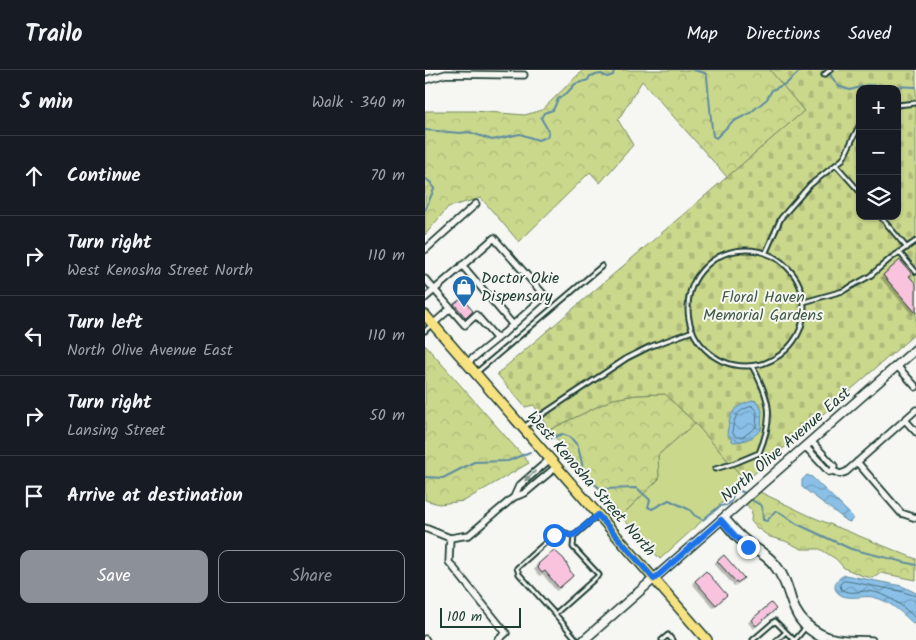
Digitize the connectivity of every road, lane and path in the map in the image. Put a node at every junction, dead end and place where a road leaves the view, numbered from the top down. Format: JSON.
{"nodes":[{"id":1,"x":830,"y":70,"type":"edge"},
{"id":2,"x":446,"y":72,"type":"edge"},
{"id":3,"x":825,"y":74,"type":"dead end"},
{"id":4,"x":524,"y":75,"type":"dead end"},
{"id":5,"x":425,"y":80,"type":"edge"},
{"id":6,"x":916,"y":103,"type":"edge"},
{"id":7,"x":901,"y":104,"type":"edge"},
{"id":8,"x":857,"y":130,"type":"edge"},
{"id":9,"x":836,"y":165,"type":"junction"},
{"id":10,"x":856,"y":188,"type":"edge"},
{"id":11,"x":475,"y":204,"type":"dead end"},
{"id":12,"x":884,"y":220,"type":"edge"},
{"id":13,"x":916,"y":240,"type":"edge"},
{"id":14,"x":907,"y":248,"type":"junction"},
{"id":15,"x":425,"y":250,"type":"edge"},
{"id":16,"x":766,"y":252,"type":"junction"},
{"id":17,"x":899,"y":252,"type":"junction"},
{"id":18,"x":462,"y":265,"type":"junction"},
{"id":19,"x":602,"y":266,"type":"dead end"},
{"id":20,"x":916,"y":272,"type":"edge"},
{"id":21,"x":425,"y":279,"type":"edge"},
{"id":22,"x":434,"y":290,"type":"junction"},
{"id":23,"x":425,"y":298,"type":"edge"},
{"id":24,"x":805,"y":302,"type":"junction"},
{"id":25,"x":451,"y":308,"type":"junction"},
{"id":26,"x":425,"y":315,"type":"edge"},
{"id":27,"x":433,"y":324,"type":"junction"},
{"id":28,"x":513,"y":325,"type":"junction"},
{"id":29,"x":425,"y":330,"type":"edge"},
{"id":30,"x":693,"y":331,"type":"junction"},
{"id":31,"x":497,"y":339,"type":"junction"},
{"id":32,"x":916,"y":349,"type":"edge"},
{"id":33,"x":467,"y":363,"type":"junction"},
{"id":34,"x":752,"y":366,"type":"junction"},
{"id":35,"x":897,"y":366,"type":"junction"},
{"id":36,"x":475,"y":373,"type":"junction"},
{"id":37,"x":916,"y":387,"type":"edge"},
{"id":38,"x":916,"y":410,"type":"edge"},
{"id":39,"x":905,"y":420,"type":"junction"},
{"id":40,"x":523,"y":428,"type":"junction"},
{"id":41,"x":916,"y":432,"type":"edge"},
{"id":42,"x":808,"y":444,"type":"junction"},
{"id":43,"x":827,"y":458,"type":"junction"},
{"id":44,"x":550,"y":459,"type":"junction"},
{"id":45,"x":857,"y":462,"type":"junction"},
{"id":46,"x":821,"y":464,"type":"junction"},
{"id":47,"x":556,"y":467,"type":"junction"},
{"id":48,"x":715,"y":469,"type":"dead end"},
{"id":49,"x":833,"y":471,"type":"junction"},
{"id":50,"x":514,"y":497,"type":"junction"},
{"id":51,"x":598,"y":515,"type":"junction"},
{"id":52,"x":723,"y":518,"type":"junction"},
{"id":53,"x":916,"y":518,"type":"edge"},
{"id":54,"x":425,"y":528,"type":"edge"},
{"id":55,"x":573,"y":536,"type":"junction"},
{"id":56,"x":449,"y":538,"type":"junction"},
{"id":57,"x":654,"y":579,"type":"junction"},
{"id":58,"x":555,"y":614,"type":"junction"},
{"id":59,"x":807,"y":626,"type":"junction"},
{"id":60,"x":786,"y":632,"type":"junction"},
{"id":61,"x":498,"y":640,"type":"edge"},
{"id":62,"x":577,"y":640,"type":"edge"},
{"id":63,"x":584,"y":640,"type":"edge"},
{"id":64,"x":662,"y":640,"type":"edge"},
{"id":65,"x":672,"y":640,"type":"edge"},
{"id":66,"x":707,"y":640,"type":"edge"},
{"id":67,"x":753,"y":640,"type":"edge"},
{"id":68,"x":777,"y":640,"type":"edge"},
{"id":69,"x":794,"y":640,"type":"edge"},
{"id":70,"x":824,"y":640,"type":"edge"},
{"id":71,"x":857,"y":640,"type":"edge"},
{"id":72,"x":872,"y":640,"type":"edge"}],
"edges":[{"from":1,"to":3,"type":"lane"},
{"from":2,"to":4,"type":"street"},
{"from":2,"to":5,"type":"street"},
{"from":6,"to":7,"type":"lane"},
{"from":8,"to":9,"type":"lane"},
{"from":9,"to":10,"type":"lane"},
{"from":9,"to":16,"type":"lane"},
{"from":11,"to":15,"type":"street"},
{"from":12,"to":14,"type":"lane"},
{"from":13,"to":14,"type":"lane"},
{"from":14,"to":17,"type":"lane"},
{"from":16,"to":24,"type":"lane"},
{"from":16,"to":30,"type":"lane"},
{"from":17,"to":20,"type":"lane"},
{"from":17,"to":24,"type":"lane"},
{"from":18,"to":22,"type":"street"},
{"from":18,"to":28,"type":"street"},
{"from":18,"to":28,"type":"street"},
{"from":19,"to":36,"type":"lane"},
{"from":21,"to":22,"type":"street"},
{"from":22,"to":23,"type":"street"},
{"from":22,"to":25,"type":"street"},
{"from":24,"to":34,"type":"lane"},
{"from":25,"to":27,"type":"street"},
{"from":25,"to":31,"type":"street"},
{"from":26,"to":27,"type":"main road","name":"West Kenosha Street North"},
{"from":27,"to":29,"type":"lane"},
{"from":27,"to":33,"type":"main road","name":"West Kenosha Street North"},
{"from":28,"to":31,"type":"street"},
{"from":30,"to":34,"type":"lane"},
{"from":30,"to":40,"type":"lane"},
{"from":31,"to":33,"type":"street"},
{"from":32,"to":35,"type":"street","name":"North Olive Avenue East"},
{"from":33,"to":36,"type":"main road","name":"West Kenosha Street North"},
{"from":34,"to":48,"type":"lane"},
{"from":35,"to":37,"type":"street"},
{"from":35,"to":42,"type":"street","name":"North Olive Avenue East"},
{"from":36,"to":40,"type":"main road","name":"West Kenosha Street North"},
{"from":38,"to":39,"type":"street"},
{"from":39,"to":41,"type":"street"},
{"from":39,"to":45,"type":"street"},
{"from":40,"to":44,"type":"main road","name":"West Kenosha Street North"},
{"from":42,"to":43,"type":"street"},
{"from":42,"to":46,"type":"street"},
{"from":42,"to":52,"type":"street","name":"North Olive Avenue East"},
{"from":43,"to":46,"type":"street"},
{"from":43,"to":49,"type":"street"},
{"from":44,"to":47,"type":"main road","name":"West Kenosha Street North"},
{"from":44,"to":50,"type":"street","one_way":true},
{"from":45,"to":49,"type":"street"},
{"from":45,"to":53,"type":"street"},
{"from":46,"to":49,"type":"street"},
{"from":47,"to":50,"type":"street"},
{"from":47,"to":51,"type":"main road","name":"West Kenosha Street North"},
{"from":50,"to":56,"type":"street"},
{"from":51,"to":55,"type":"lane"},
{"from":51,"to":57,"type":"main road","name":"West Kenosha Street North"},
{"from":52,"to":57,"type":"street","name":"North Olive Avenue East"},
{"from":52,"to":59,"type":"street"},
{"from":54,"to":56,"type":"street"},
{"from":55,"to":58,"type":"lane"},
{"from":55,"to":58,"type":"lane"},
{"from":56,"to":61,"type":"street"},
{"from":57,"to":63,"type":"street","name":"North Olive Avenue East"},
{"from":57,"to":66,"type":"main road","name":"West Kenosha Street North"},
{"from":58,"to":62,"type":"lane"},
{"from":59,"to":69,"type":"lane"},
{"from":59,"to":70,"type":"street"},
{"from":59,"to":71,"type":"street"},
{"from":60,"to":67,"type":"lane"},
{"from":60,"to":68,"type":"lane"},
{"from":60,"to":69,"type":"lane"},
{"from":64,"to":65,"type":"lane"},
{"from":71,"to":72,"type":"street"}]}
